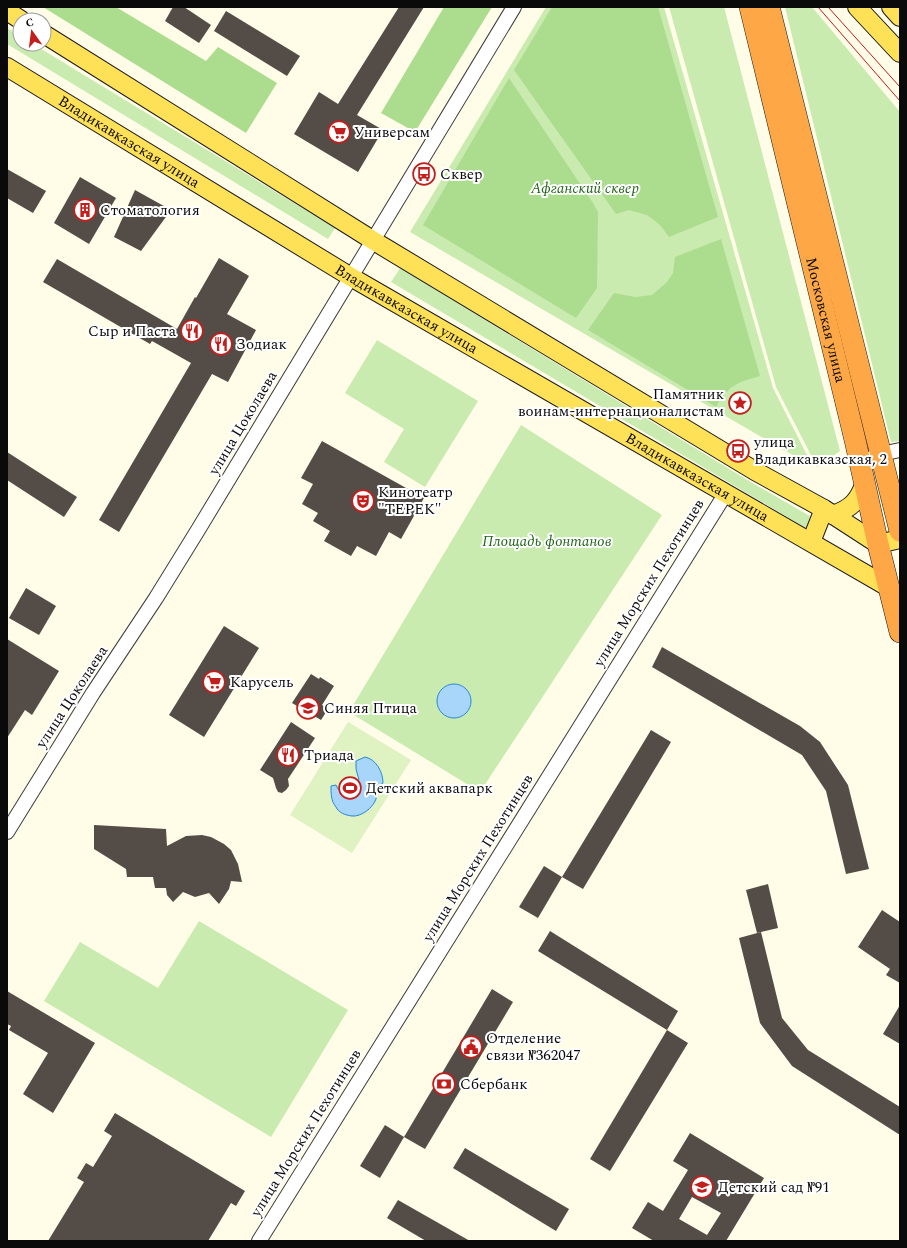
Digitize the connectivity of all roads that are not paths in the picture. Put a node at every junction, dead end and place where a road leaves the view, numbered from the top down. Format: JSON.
{"nodes":[{"id":1,"x":514,"y":7,"type":"edge"},
{"id":2,"x":750,"y":7,"type":"edge"},
{"id":3,"x":769,"y":7,"type":"edge"},
{"id":4,"x":857,"y":7,"type":"edge"},
{"id":5,"x":891,"y":7,"type":"edge"},
{"id":6,"x":900,"y":17,"type":"edge"},
{"id":7,"x":52,"y":39,"type":"edge"},
{"id":8,"x":900,"y":54,"type":"edge"},
{"id":9,"x":7,"y":67,"type":"edge"},
{"id":10,"x":374,"y":241,"type":"junction"},
{"id":11,"x":351,"y":277,"type":"junction"},
{"id":12,"x":890,"y":452,"type":"edge"},
{"id":13,"x":865,"y":483,"type":"junction"},
{"id":14,"x":895,"y":488,"type":"edge"},
{"id":15,"x":726,"y":493,"type":"junction"},
{"id":16,"x":829,"y":512,"type":"junction"},
{"id":17,"x":900,"y":531,"type":"edge"},
{"id":18,"x":900,"y":540,"type":"edge"},
{"id":19,"x":811,"y":542,"type":"junction"},
{"id":20,"x":878,"y":544,"type":"junction"},
{"id":21,"x":888,"y":587,"type":"junction"},
{"id":22,"x":900,"y":632,"type":"edge"},
{"id":23,"x":7,"y":832,"type":"edge"},
{"id":24,"x":259,"y":1241,"type":"edge"}],
"edges":[{"from":1,"to":10,"type":"street","name":"улица Цоколаева"},
{"from":2,"to":13,"type":"highway","name":"Московская улица"},
{"from":3,"to":12,"type":"highway","name":"Московская улица"},
{"from":4,"to":8,"type":"main road"},
{"from":5,"to":6,"type":"main road"},
{"from":7,"to":10,"type":"main road"},
{"from":9,"to":11,"type":"main road","name":"Владикавказская улица"},
{"from":10,"to":11,"type":"street","name":"улица Цоколаева"},
{"from":10,"to":16,"type":"main road"},
{"from":11,"to":15,"type":"main road","name":"Владикавказская улица"},
{"from":11,"to":23,"type":"street","name":"улица Цоколаева"},
{"from":12,"to":13,"type":"street"},
{"from":12,"to":14,"type":"highway","name":"Московская улица"},
{"from":13,"to":14,"type":"street"},
{"from":13,"to":16,"type":"main road"},
{"from":13,"to":20,"type":"highway","name":"Московская улица"},
{"from":14,"to":17,"type":"highway","name":"Московская улица"},
{"from":15,"to":19,"type":"main road","name":"Владикавказская улица"},
{"from":15,"to":24,"type":"street","name":"улица Морских Пехотинцев"},
{"from":16,"to":19,"type":"main road"},
{"from":16,"to":20,"type":"main road"},
{"from":18,"to":20,"type":"main road"},
{"from":19,"to":21,"type":"main road","name":"Владикавказская улица"},
{"from":20,"to":21,"type":"highway","name":"Московская улица"},
{"from":21,"to":22,"type":"highway","name":"Московская улица"}]}
